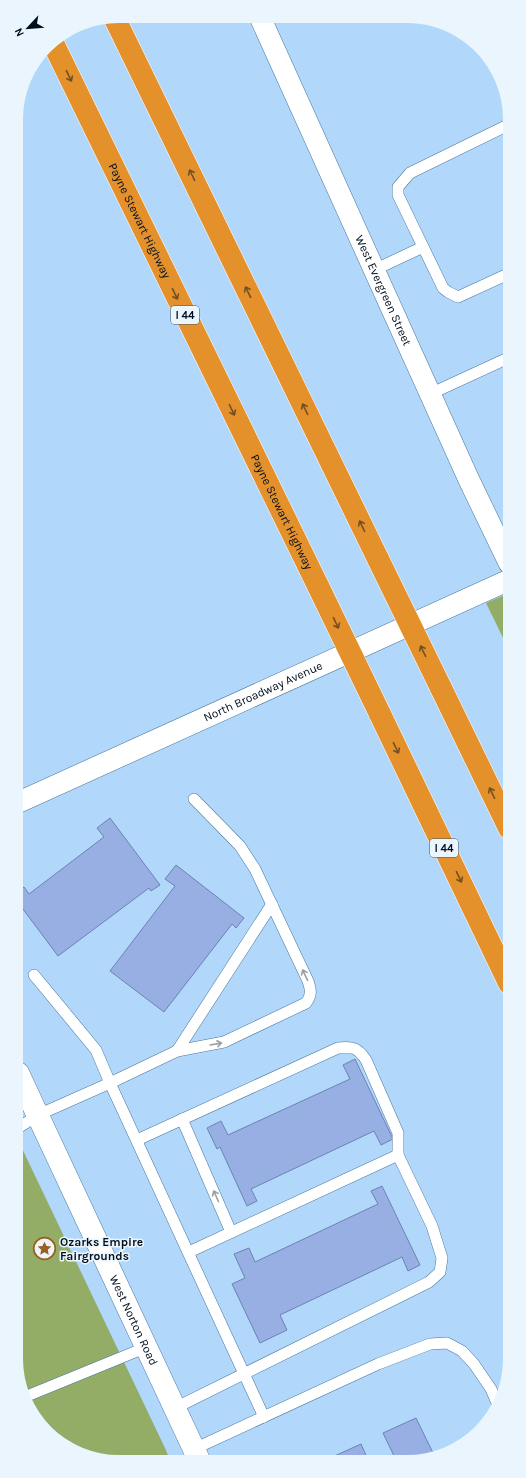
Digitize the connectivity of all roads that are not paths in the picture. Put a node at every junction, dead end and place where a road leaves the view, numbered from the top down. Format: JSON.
{"nodes":[{"id":1,"x":117,"y":23,"type":"edge"},
{"id":2,"x":263,"y":23,"type":"edge"},
{"id":3,"x":55,"y":48,"type":"edge"},
{"id":4,"x":503,"y":127,"type":"edge"},
{"id":5,"x":423,"y":247,"type":"junction"},
{"id":6,"x":374,"y":270,"type":"junction"},
{"id":7,"x":503,"y":276,"type":"edge"},
{"id":8,"x":503,"y":360,"type":"edge"},
{"id":9,"x":430,"y":394,"type":"junction"},
{"id":10,"x":503,"y":550,"type":"edge"},
{"id":11,"x":503,"y":583,"type":"edge"},
{"id":12,"x":194,"y":799,"type":"dead end"},
{"id":13,"x":23,"y":800,"type":"edge"},
{"id":14,"x":503,"y":816,"type":"edge"},
{"id":15,"x":272,"y":904,"type":"junction"},
{"id":16,"x":503,"y":970,"type":"edge"},
{"id":17,"x":34,"y":976,"type":"dead end"},
{"id":18,"x":177,"y":1051,"type":"junction"},
{"id":19,"x":110,"y":1083,"type":"junction"},
{"id":20,"x":23,"y":1084,"type":"edge"},
{"id":21,"x":38,"y":1115,"type":"junction"},
{"id":22,"x":182,"y":1119,"type":"junction"},
{"id":23,"x":23,"y":1125,"type":"edge"},
{"id":24,"x":137,"y":1140,"type":"junction"},
{"id":25,"x":398,"y":1155,"type":"junction"},
{"id":26,"x":231,"y":1232,"type":"junction"},
{"id":27,"x":189,"y":1252,"type":"junction"},
{"id":28,"x":147,"y":1347,"type":"junction"},
{"id":29,"x":244,"y":1374,"type":"junction"},
{"id":30,"x":30,"y":1395,"type":"edge"},
{"id":31,"x":495,"y":1398,"type":"edge"},
{"id":32,"x":175,"y":1408,"type":"junction"},
{"id":33,"x":264,"y":1417,"type":"junction"},
{"id":34,"x":196,"y":1455,"type":"edge"}],
"edges":[{"from":14,"to":1,"type":"highway","one_way":true,"bridge":true},
{"from":2,"to":6,"type":"street","name":"West Evergreen Street"},
{"from":3,"to":16,"type":"highway","name":"Payne Stewart Highway","number":"I 44","one_way":true,"bridge":true},
{"from":4,"to":5,"type":"lane"},
{"from":5,"to":6,"type":"lane"},
{"from":5,"to":7,"type":"lane"},
{"from":6,"to":9,"type":"street","name":"West Evergreen Street"},
{"from":8,"to":9,"type":"lane"},
{"from":9,"to":10,"type":"street","name":"West Evergreen Street"},
{"from":11,"to":13,"type":"street","name":"North Broadway Avenue"},
{"from":12,"to":15,"type":"lane"},
{"from":15,"to":18,"type":"lane"},
{"from":18,"to":15,"type":"lane","one_way":true},
{"from":17,"to":19,"type":"lane"},
{"from":18,"to":19,"type":"lane"},
{"from":19,"to":21,"type":"lane"},
{"from":19,"to":24,"type":"lane"},
{"from":20,"to":21,"type":"main road","name":"West Norton Road"},
{"from":21,"to":23,"type":"lane"},
{"from":21,"to":28,"type":"main road","name":"West Norton Road"},
{"from":22,"to":24,"type":"lane"},
{"from":22,"to":25,"type":"lane"},
{"from":26,"to":22,"type":"lane","one_way":true},
{"from":24,"to":27,"type":"lane"},
{"from":25,"to":26,"type":"lane"},
{"from":25,"to":29,"type":"lane"},
{"from":26,"to":27,"type":"lane"},
{"from":27,"to":29,"type":"lane"},
{"from":28,"to":30,"type":"lane"},
{"from":28,"to":32,"type":"main road","name":"West Norton Road"},
{"from":29,"to":32,"type":"lane"},
{"from":29,"to":33,"type":"lane"},
{"from":31,"to":33,"type":"lane"},
{"from":32,"to":34,"type":"main road","name":"West Norton Road"},
{"from":33,"to":34,"type":"lane"}]}
